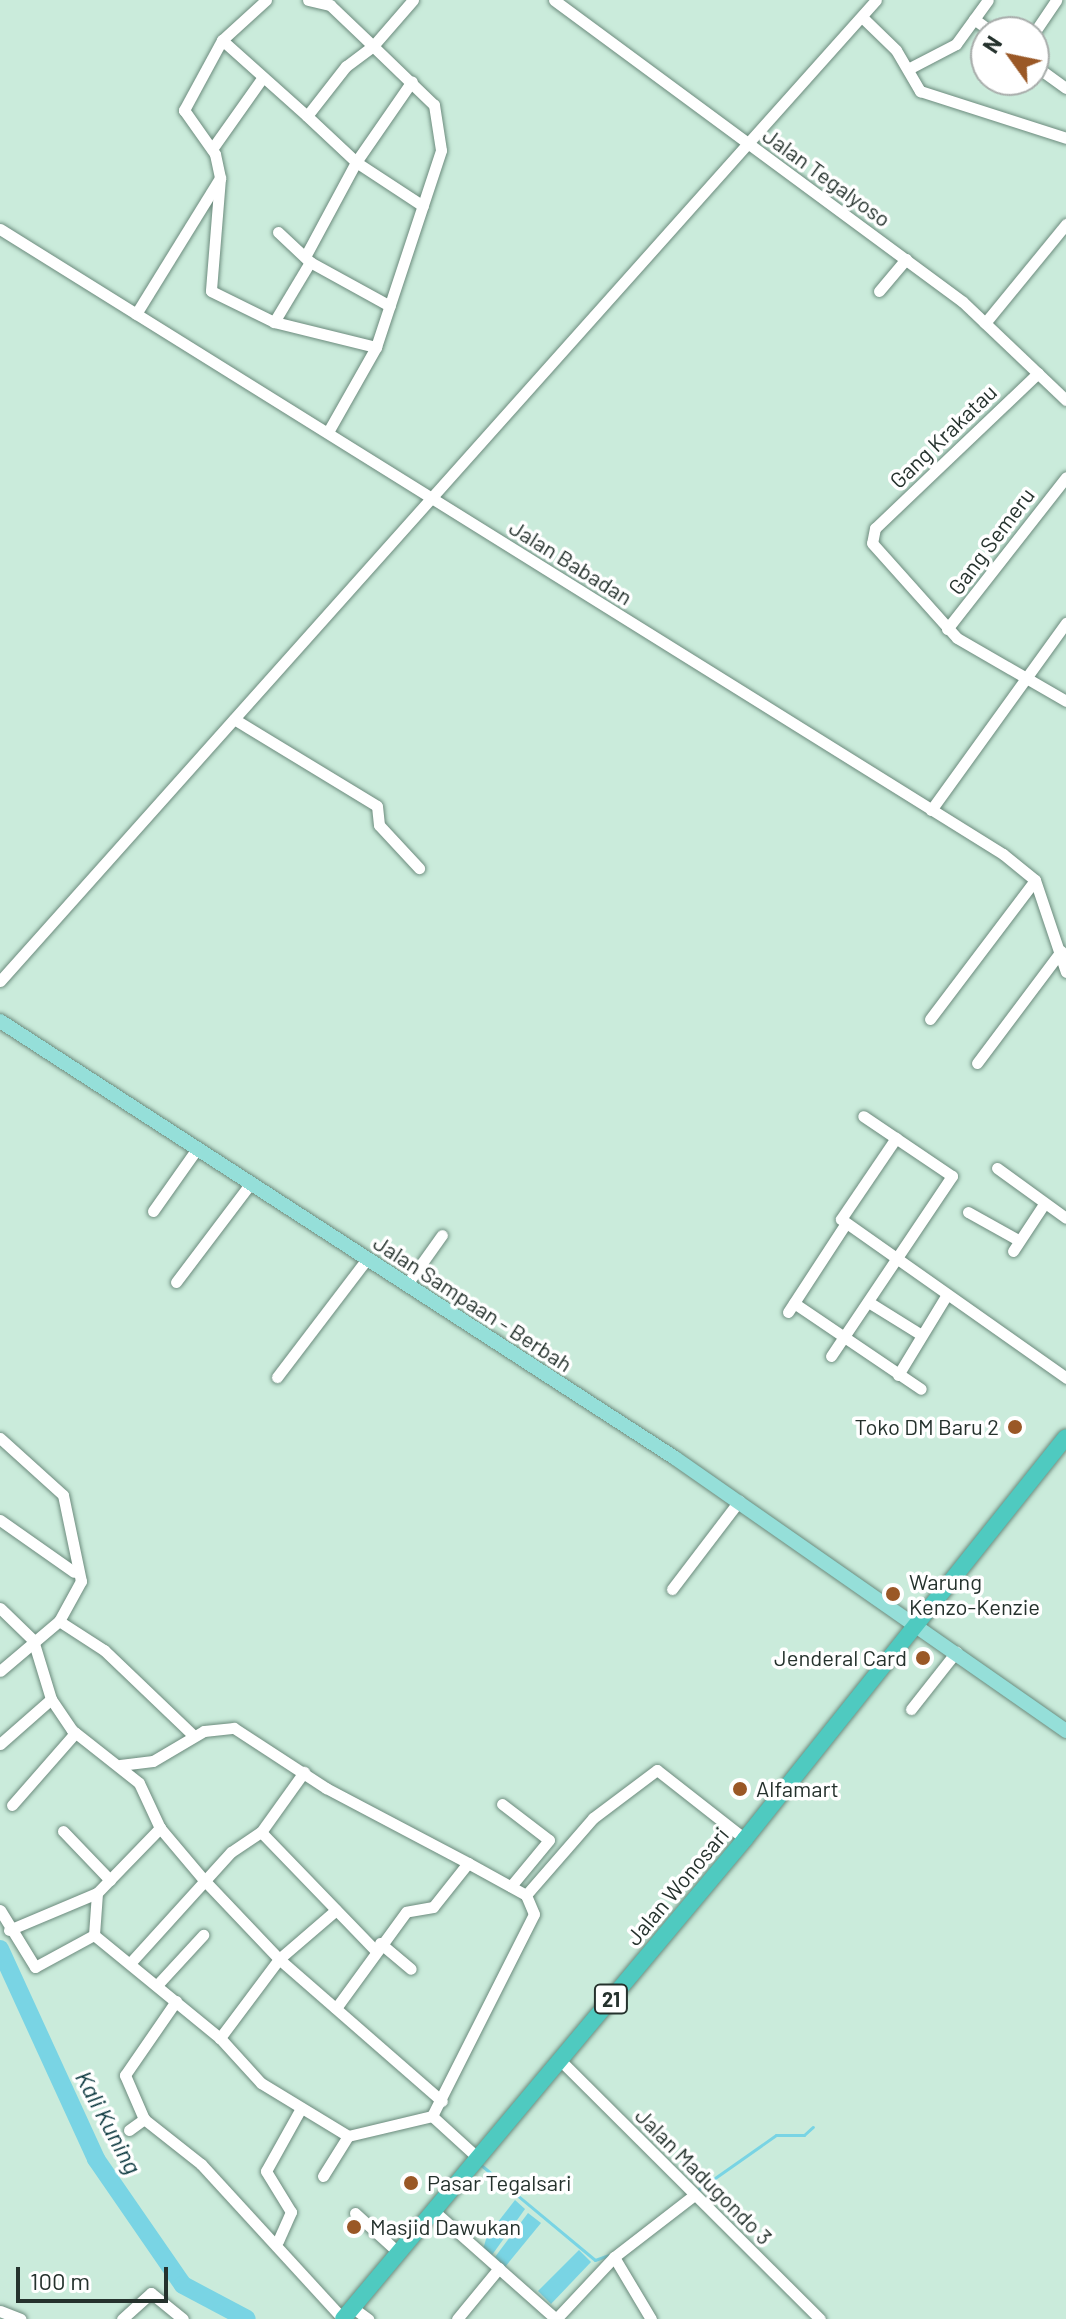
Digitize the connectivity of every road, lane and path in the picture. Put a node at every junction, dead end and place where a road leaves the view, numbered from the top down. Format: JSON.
{"nodes":[{"id":1,"x":266,"y":0,"type":"edge"},
{"id":2,"x":308,"y":0,"type":"edge"},
{"id":3,"x":413,"y":0,"type":"edge"},
{"id":4,"x":554,"y":0,"type":"edge"},
{"id":5,"x":876,"y":0,"type":"edge"},
{"id":6,"x":862,"y":17,"type":"junction"},
{"id":7,"x":970,"y":23,"type":"edge"},
{"id":8,"x":222,"y":40,"type":"junction"},
{"id":9,"x":373,"y":46,"type":"junction"},
{"id":10,"x":908,"y":69,"type":"junction"},
{"id":11,"x":263,"y":77,"type":"junction"},
{"id":12,"x":412,"y":81,"type":"junction"},
{"id":13,"x":307,"y":116,"type":"junction"},
{"id":14,"x":1066,"y":138,"type":"edge"},
{"id":15,"x":748,"y":145,"type":"junction"},
{"id":16,"x":212,"y":149,"type":"junction"},
{"id":17,"x":356,"y":162,"type":"junction"},
{"id":18,"x":220,"y":178,"type":"junction"},
{"id":19,"x":423,"y":206,"type":"junction"},
{"id":20,"x":1066,"y":224,"type":"edge"},
{"id":21,"x":0,"y":229,"type":"edge"},
{"id":22,"x":278,"y":232,"type":"dead end"},
{"id":23,"x":308,"y":259,"type":"junction"},
{"id":24,"x":906,"y":259,"type":"junction"},
{"id":25,"x":879,"y":291,"type":"dead end"},
{"id":26,"x":390,"y":306,"type":"junction"},
{"id":27,"x":136,"y":314,"type":"junction"},
{"id":28,"x":274,"y":322,"type":"junction"},
{"id":29,"x":985,"y":323,"type":"junction"},
{"id":30,"x":376,"y":347,"type":"junction"},
{"id":31,"x":1038,"y":373,"type":"junction"},
{"id":32,"x":1066,"y":400,"type":"edge"},
{"id":33,"x":328,"y":432,"type":"junction"},
{"id":34,"x":1066,"y":477,"type":"edge"},
{"id":35,"x":432,"y":498,"type":"junction"},
{"id":36,"x":1066,"y":623,"type":"edge"},
{"id":37,"x":947,"y":629,"type":"junction"},
{"id":38,"x":1028,"y":684,"type":"junction"},
{"id":39,"x":1066,"y":701,"type":"edge"},
{"id":40,"x":234,"y":719,"type":"junction"},
{"id":41,"x":931,"y":810,"type":"junction"},
{"id":42,"x":419,"y":868,"type":"dead end"},
{"id":43,"x":1035,"y":880,"type":"junction"},
{"id":44,"x":1061,"y":951,"type":"junction"},
{"id":45,"x":1066,"y":972,"type":"edge"},
{"id":46,"x":0,"y":981,"type":"edge"},
{"id":47,"x":930,"y":1019,"type":"dead end"},
{"id":48,"x":0,"y":1021,"type":"edge"},
{"id":49,"x":977,"y":1063,"type":"dead end"},
{"id":50,"x":863,"y":1116,"type":"dead end"},
{"id":51,"x":896,"y":1138,"type":"junction"},
{"id":52,"x":196,"y":1150,"type":"junction"},
{"id":53,"x":997,"y":1168,"type":"dead end"},
{"id":54,"x":250,"y":1184,"type":"junction"},
{"id":55,"x":1044,"y":1204,"type":"junction"},
{"id":56,"x":153,"y":1211,"type":"dead end"},
{"id":57,"x":968,"y":1212,"type":"dead end"},
{"id":58,"x":1066,"y":1218,"type":"edge"},
{"id":59,"x":846,"y":1223,"type":"junction"},
{"id":60,"x":442,"y":1235,"type":"dead end"},
{"id":61,"x":366,"y":1260,"type":"junction"},
{"id":62,"x":897,"y":1261,"type":"junction"},
{"id":63,"x":176,"y":1282,"type":"dead end"},
{"id":64,"x":407,"y":1284,"type":"junction"},
{"id":65,"x":946,"y":1296,"type":"junction"},
{"id":66,"x":870,"y":1303,"type":"junction"},
{"id":67,"x":920,"y":1334,"type":"junction"},
{"id":68,"x":845,"y":1336,"type":"junction"},
{"id":69,"x":831,"y":1356,"type":"dead end"},
{"id":70,"x":898,"y":1375,"type":"junction"},
{"id":71,"x":277,"y":1377,"type":"dead end"},
{"id":72,"x":1066,"y":1378,"type":"edge"},
{"id":73,"x":921,"y":1389,"type":"dead end"},
{"id":74,"x":1066,"y":1437,"type":"edge"},
{"id":75,"x":0,"y":1438,"type":"edge"},
{"id":76,"x":739,"y":1501,"type":"junction"},
{"id":77,"x":2,"y":1525,"type":"edge"},
{"id":78,"x":74,"y":1572,"type":"junction"},
{"id":79,"x":672,"y":1589,"type":"dead end"},
{"id":80,"x":0,"y":1608,"type":"edge"},
{"id":81,"x":59,"y":1621,"type":"junction"},
{"id":82,"x":921,"y":1625,"type":"junction"},
{"id":83,"x":33,"y":1640,"type":"junction"},
{"id":84,"x":956,"y":1652,"type":"junction"},
{"id":85,"x":0,"y":1671,"type":"edge"},
{"id":86,"x":51,"y":1699,"type":"junction"},
{"id":87,"x":911,"y":1709,"type":"dead end"},
{"id":88,"x":1066,"y":1731,"type":"edge"},
{"id":89,"x":75,"y":1733,"type":"junction"},
{"id":90,"x":194,"y":1736,"type":"junction"},
{"id":91,"x":0,"y":1744,"type":"edge"},
{"id":92,"x":120,"y":1765,"type":"junction"},
{"id":93,"x":304,"y":1772,"type":"junction"},
{"id":94,"x":502,"y":1804,"type":"dead end"},
{"id":95,"x":12,"y":1805,"type":"dead end"},
{"id":96,"x":160,"y":1828,"type":"junction"},
{"id":97,"x":63,"y":1831,"type":"dead end"},
{"id":98,"x":261,"y":1832,"type":"junction"},
{"id":99,"x":745,"y":1839,"type":"junction"},
{"id":100,"x":468,"y":1863,"type":"junction"},
{"id":101,"x":110,"y":1880,"type":"junction"},
{"id":102,"x":204,"y":1880,"type":"junction"},
{"id":103,"x":511,"y":1886,"type":"junction"},
{"id":104,"x":97,"y":1893,"type":"junction"},
{"id":105,"x":526,"y":1895,"type":"junction"},
{"id":106,"x":0,"y":1910,"type":"edge"},
{"id":107,"x":336,"y":1910,"type":"junction"},
{"id":108,"x":9,"y":1930,"type":"junction"},
{"id":109,"x":94,"y":1935,"type":"junction"},
{"id":110,"x":203,"y":1935,"type":"dead end"},
{"id":111,"x":377,"y":1947,"type":"junction"},
{"id":112,"x":279,"y":1959,"type":"junction"},
{"id":113,"x":132,"y":1961,"type":"junction"},
{"id":114,"x":411,"y":1969,"type":"dead end"},
{"id":115,"x":158,"y":1984,"type":"junction"},
{"id":116,"x":175,"y":2002,"type":"junction"},
{"id":117,"x":336,"y":2008,"type":"junction"},
{"id":118,"x":220,"y":2038,"type":"junction"},
{"id":119,"x":560,"y":2060,"type":"junction"},
{"id":120,"x":442,"y":2101,"type":"junction"},
{"id":121,"x":301,"y":2108,"type":"junction"},
{"id":122,"x":432,"y":2116,"type":"junction"},
{"id":123,"x":144,"y":2119,"type":"junction"},
{"id":124,"x":129,"y":2130,"type":"dead end"},
{"id":125,"x":348,"y":2136,"type":"junction"},
{"id":126,"x":476,"y":2160,"type":"junction"},
{"id":127,"x":323,"y":2176,"type":"dead end"},
{"id":128,"x":693,"y":2196,"type":"junction"},
{"id":129,"x":434,"y":2211,"type":"junction"},
{"id":130,"x":355,"y":2213,"type":"dead end"},
{"id":131,"x":278,"y":2241,"type":"junction"},
{"id":132,"x":399,"y":2253,"type":"junction"},
{"id":133,"x":613,"y":2259,"type":"junction"},
{"id":134,"x":499,"y":2268,"type":"junction"},
{"id":135,"x":0,"y":2311,"type":"edge"},
{"id":136,"x":346,"y":2315,"type":"edge"},
{"id":137,"x":21,"y":2319,"type":"edge"},
{"id":138,"x":122,"y":2319,"type":"edge"},
{"id":139,"x":183,"y":2319,"type":"edge"},
{"id":140,"x":368,"y":2319,"type":"edge"},
{"id":141,"x":457,"y":2319,"type":"edge"},
{"id":142,"x":556,"y":2319,"type":"edge"},
{"id":143,"x":651,"y":2319,"type":"edge"},
{"id":144,"x":820,"y":2319,"type":"edge"}],
"edges":[{"from":1,"to":8,"type":"street"},
{"from":2,"to":9,"type":"street"},
{"from":3,"to":9,"type":"street"},
{"from":4,"to":15,"type":"street","name":"Jalan Tegalyoso"},
{"from":5,"to":6,"type":"street"},
{"from":6,"to":10,"type":"street"},
{"from":6,"to":15,"type":"street"},
{"from":7,"to":10,"type":"street"},
{"from":8,"to":11,"type":"street"},
{"from":8,"to":16,"type":"street"},
{"from":9,"to":12,"type":"street"},
{"from":9,"to":13,"type":"street"},
{"from":10,"to":14,"type":"street"},
{"from":11,"to":13,"type":"street"},
{"from":11,"to":16,"type":"street"},
{"from":12,"to":17,"type":"street"},
{"from":12,"to":19,"type":"street"},
{"from":13,"to":17,"type":"street"},
{"from":15,"to":24,"type":"street","name":"Jalan Tegalyoso"},
{"from":15,"to":35,"type":"street"},
{"from":16,"to":18,"type":"street"},
{"from":17,"to":19,"type":"street"},
{"from":17,"to":23,"type":"street"},
{"from":18,"to":27,"type":"street"},
{"from":18,"to":28,"type":"street"},
{"from":19,"to":26,"type":"street"},
{"from":20,"to":29,"type":"street"},
{"from":21,"to":27,"type":"street","name":"Jalan Babadan"},
{"from":22,"to":23,"type":"street"},
{"from":23,"to":26,"type":"street"},
{"from":23,"to":28,"type":"street"},
{"from":24,"to":25,"type":"street"},
{"from":24,"to":29,"type":"street","name":"Jalan Tegalyoso"},
{"from":26,"to":30,"type":"street"},
{"from":27,"to":33,"type":"street","name":"Jalan Babadan"},
{"from":28,"to":30,"type":"street"},
{"from":29,"to":31,"type":"street","name":"Jalan Tegalyoso"},
{"from":30,"to":33,"type":"street"},
{"from":31,"to":32,"type":"street","name":"Jalan Tegalyoso"},
{"from":31,"to":37,"type":"street","name":"Gang Krakatau"},
{"from":33,"to":35,"type":"street","name":"Jalan Babadan"},
{"from":34,"to":37,"type":"street","name":"Gang Semeru"},
{"from":35,"to":40,"type":"street"},
{"from":35,"to":41,"type":"street","name":"Jalan Babadan"},
{"from":36,"to":38,"type":"street"},
{"from":37,"to":38,"type":"street"},
{"from":38,"to":39,"type":"street"},
{"from":38,"to":41,"type":"street"},
{"from":40,"to":42,"type":"street"},
{"from":40,"to":46,"type":"street"},
{"from":41,"to":43,"type":"street","name":"Jalan Babadan"},
{"from":43,"to":44,"type":"street"},
{"from":43,"to":47,"type":"street"},
{"from":44,"to":45,"type":"street"},
{"from":44,"to":49,"type":"street"},
{"from":48,"to":52,"type":"main road","name":"Jalan Sampaan - Berbah"},
{"from":50,"to":51,"type":"street"},
{"from":51,"to":59,"type":"street"},
{"from":51,"to":62,"type":"street"},
{"from":52,"to":54,"type":"main road","name":"Jalan Sampaan - Berbah"},
{"from":52,"to":56,"type":"street"},
{"from":53,"to":55,"type":"street"},
{"from":54,"to":61,"type":"main road","name":"Jalan Sampaan - Berbah"},
{"from":54,"to":63,"type":"street"},
{"from":55,"to":57,"type":"street"},
{"from":55,"to":58,"type":"street"},
{"from":59,"to":62,"type":"street"},
{"from":59,"to":68,"type":"street"},
{"from":60,"to":64,"type":"street"},
{"from":61,"to":64,"type":"main road","name":"Jalan Sampaan - Berbah"},
{"from":61,"to":71,"type":"street"},
{"from":62,"to":65,"type":"street"},
{"from":62,"to":66,"type":"street"},
{"from":64,"to":76,"type":"main road","name":"Jalan Sampaan - Berbah"},
{"from":65,"to":67,"type":"street"},
{"from":65,"to":72,"type":"street"},
{"from":66,"to":67,"type":"street"},
{"from":66,"to":68,"type":"street"},
{"from":67,"to":70,"type":"street"},
{"from":68,"to":69,"type":"street"},
{"from":68,"to":70,"type":"street"},
{"from":70,"to":73,"type":"street"},
{"from":74,"to":82,"type":"highway","name":"Jalan Wonosari","number":"21"},
{"from":75,"to":78,"type":"street"},
{"from":76,"to":79,"type":"street"},
{"from":76,"to":82,"type":"main road","name":"Jalan Sampaan - Berbah"},
{"from":77,"to":78,"type":"street"},
{"from":78,"to":81,"type":"street"},
{"from":80,"to":83,"type":"street"},
{"from":81,"to":83,"type":"street"},
{"from":81,"to":90,"type":"street"},
{"from":82,"to":84,"type":"main road","name":"Jalan Sampaan - Berbah"},
{"from":82,"to":99,"type":"highway","name":"Jalan Wonosari","number":"21"},
{"from":83,"to":85,"type":"street"},
{"from":83,"to":86,"type":"street"},
{"from":84,"to":87,"type":"street"},
{"from":84,"to":88,"type":"main road","name":"Jalan Sampaan - Berbah"},
{"from":86,"to":89,"type":"street"},
{"from":86,"to":91,"type":"street"},
{"from":89,"to":92,"type":"street"},
{"from":89,"to":95,"type":"street"},
{"from":90,"to":92,"type":"street"},
{"from":90,"to":93,"type":"street"},
{"from":92,"to":96,"type":"street"},
{"from":93,"to":98,"type":"street"},
{"from":93,"to":100,"type":"street"},
{"from":94,"to":103,"type":"street"},
{"from":96,"to":101,"type":"street"},
{"from":96,"to":102,"type":"street"},
{"from":97,"to":101,"type":"street"},
{"from":98,"to":102,"type":"street"},
{"from":98,"to":107,"type":"street"},
{"from":99,"to":105,"type":"street"},
{"from":99,"to":119,"type":"highway","name":"Jalan Wonosari","number":"21"},
{"from":100,"to":103,"type":"street"},
{"from":100,"to":111,"type":"street"},
{"from":101,"to":104,"type":"street"},
{"from":102,"to":112,"type":"street"},
{"from":102,"to":113,"type":"street"},
{"from":103,"to":105,"type":"street"},
{"from":104,"to":108,"type":"street"},
{"from":104,"to":109,"type":"street"},
{"from":105,"to":120,"type":"street"},
{"from":106,"to":108,"type":"street"},
{"from":107,"to":111,"type":"street"},
{"from":107,"to":112,"type":"street"},
{"from":108,"to":109,"type":"street"},
{"from":109,"to":113,"type":"street"},
{"from":110,"to":115,"type":"street"},
{"from":111,"to":114,"type":"street"},
{"from":111,"to":117,"type":"street"},
{"from":112,"to":117,"type":"street"},
{"from":112,"to":118,"type":"street"},
{"from":113,"to":115,"type":"street"},
{"from":115,"to":116,"type":"street"},
{"from":116,"to":118,"type":"street"},
{"from":116,"to":123,"type":"street"},
{"from":117,"to":120,"type":"street"},
{"from":118,"to":121,"type":"street"},
{"from":119,"to":126,"type":"highway","name":"Jalan Wonosari","number":"21"},
{"from":119,"to":128,"type":"street","name":"Jalan Madugondo 3"},
{"from":120,"to":122,"type":"street"},
{"from":121,"to":125,"type":"street"},
{"from":121,"to":131,"type":"street"},
{"from":122,"to":125,"type":"street"},
{"from":122,"to":126,"type":"street"},
{"from":123,"to":124,"type":"street"},
{"from":123,"to":131,"type":"street"},
{"from":125,"to":127,"type":"street"},
{"from":126,"to":129,"type":"highway","name":"Jalan Wonosari","number":"21"},
{"from":128,"to":133,"type":"street"},
{"from":128,"to":144,"type":"street","name":"Jalan Madugondo 3"},
{"from":129,"to":132,"type":"highway","name":"Jalan Wonosari","number":"21"},
{"from":129,"to":134,"type":"street"},
{"from":130,"to":132,"type":"street"},
{"from":131,"to":136,"type":"street"},
{"from":132,"to":136,"type":"highway","name":"Jalan Wonosari","number":"21"},
{"from":133,"to":142,"type":"street"},
{"from":133,"to":143,"type":"street"},
{"from":134,"to":141,"type":"street"},
{"from":134,"to":142,"type":"street"},
{"from":135,"to":137,"type":"street"},
{"from":136,"to":140,"type":"street"},
{"from":138,"to":139,"type":"street"}]}
